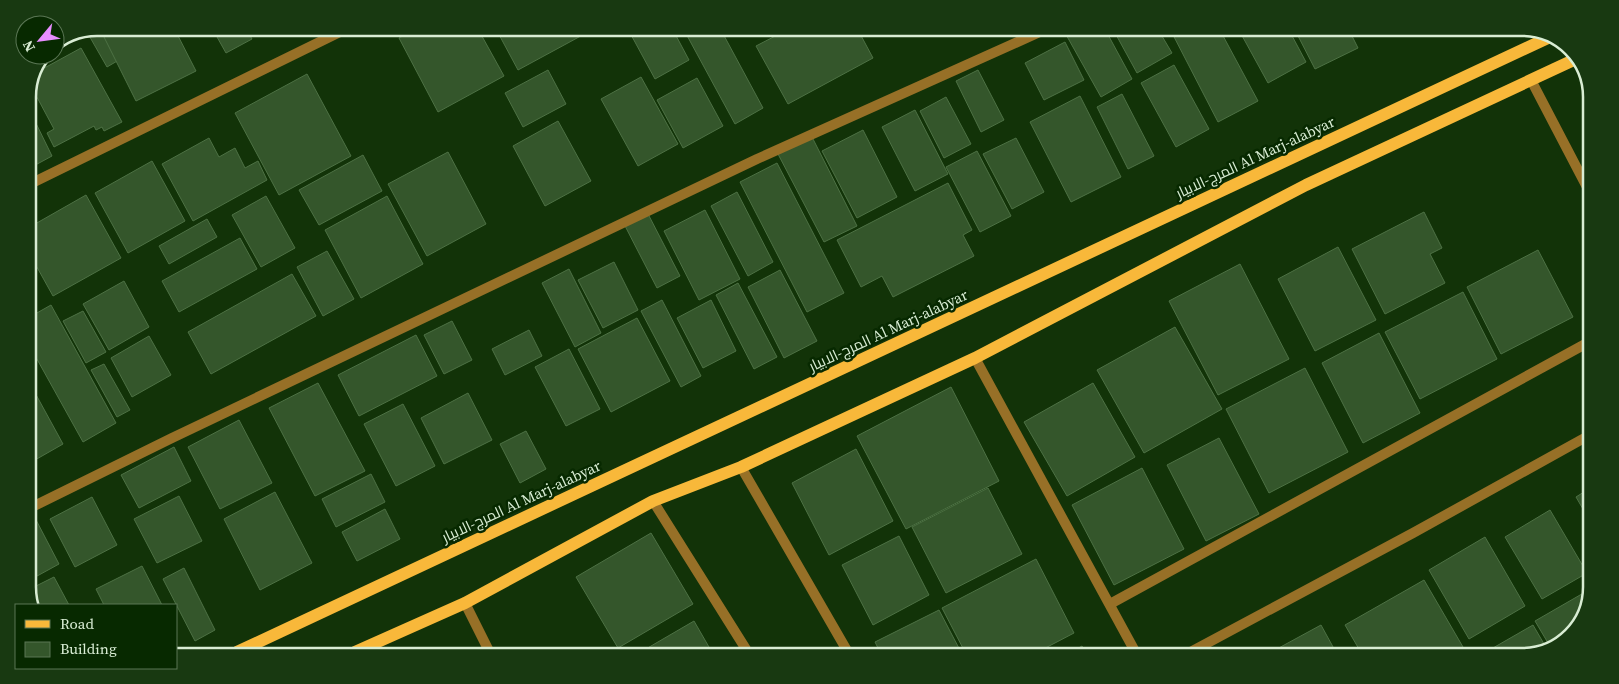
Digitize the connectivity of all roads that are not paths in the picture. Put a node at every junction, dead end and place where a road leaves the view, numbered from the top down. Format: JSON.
{"nodes":[{"id":1,"x":332,"y":36,"type":"edge"},
{"id":2,"x":1031,"y":36,"type":"edge"},
{"id":3,"x":1543,"y":40,"type":"edge"},
{"id":4,"x":1571,"y":61,"type":"edge"},
{"id":5,"x":1531,"y":80,"type":"junction"},
{"id":6,"x":1583,"y":180,"type":"edge"},
{"id":7,"x":36,"y":181,"type":"edge"},
{"id":8,"x":1583,"y":345,"type":"edge"},
{"id":9,"x":975,"y":358,"type":"junction"},
{"id":10,"x":1583,"y":439,"type":"edge"},
{"id":11,"x":741,"y":467,"type":"junction"},
{"id":12,"x":653,"y":501,"type":"junction"},
{"id":13,"x":36,"y":505,"type":"edge"},
{"id":14,"x":465,"y":603,"type":"junction"},
{"id":15,"x":1110,"y":604,"type":"junction"},
{"id":16,"x":246,"y":648,"type":"edge"},
{"id":17,"x":364,"y":648,"type":"edge"},
{"id":18,"x":488,"y":648,"type":"edge"},
{"id":19,"x":745,"y":648,"type":"edge"},
{"id":20,"x":846,"y":648,"type":"edge"},
{"id":21,"x":1133,"y":648,"type":"edge"},
{"id":22,"x":1198,"y":648,"type":"edge"}],
"edges":[{"from":1,"to":7,"type":"street"},
{"from":2,"to":13,"type":"street"},
{"from":3,"to":16,"type":"main road","name":"المرج-الابيار Al Marj-alabyar"},
{"from":4,"to":5,"type":"main road"},
{"from":5,"to":6,"type":"street"},
{"from":5,"to":9,"type":"main road"},
{"from":8,"to":15,"type":"street"},
{"from":9,"to":11,"type":"main road"},
{"from":9,"to":15,"type":"street"},
{"from":10,"to":22,"type":"street"},
{"from":11,"to":12,"type":"main road"},
{"from":11,"to":20,"type":"street"},
{"from":12,"to":14,"type":"main road"},
{"from":12,"to":19,"type":"street"},
{"from":14,"to":17,"type":"main road"},
{"from":14,"to":18,"type":"street"},
{"from":15,"to":21,"type":"street"}]}
